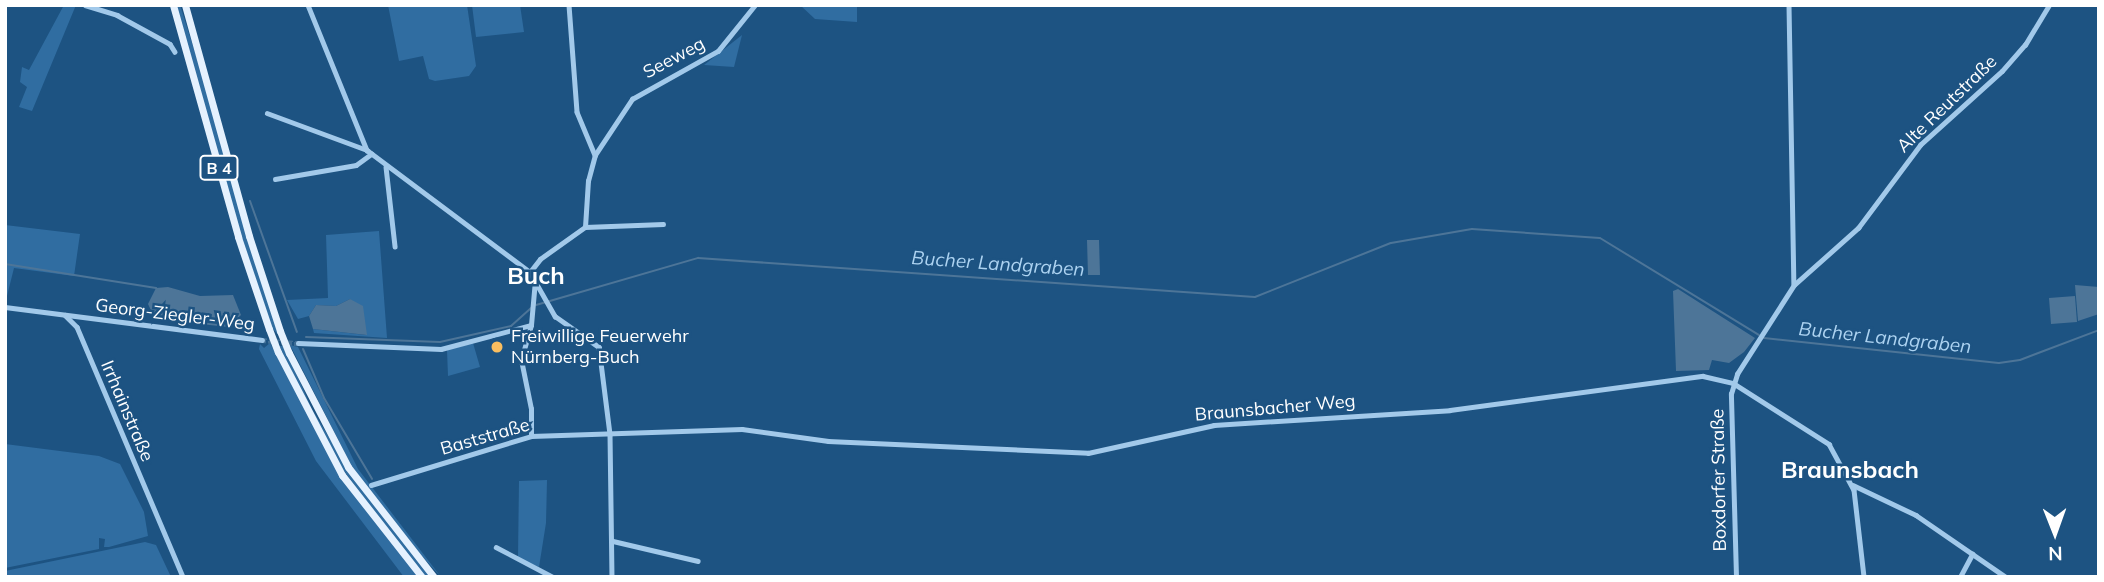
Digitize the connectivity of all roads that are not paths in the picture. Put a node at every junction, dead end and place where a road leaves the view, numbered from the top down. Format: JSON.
{"nodes":[{"id":1,"x":85,"y":5,"type":"edge"},
{"id":2,"x":173,"y":5,"type":"edge"},
{"id":3,"x":185,"y":5,"type":"edge"},
{"id":4,"x":308,"y":5,"type":"edge"},
{"id":5,"x":569,"y":5,"type":"edge"},
{"id":6,"x":755,"y":5,"type":"edge"},
{"id":7,"x":1789,"y":5,"type":"edge"},
{"id":8,"x":2049,"y":5,"type":"edge"},
{"id":9,"x":176,"y":52,"type":"dead end"},
{"id":10,"x":267,"y":113,"type":"dead end"},
{"id":11,"x":369,"y":152,"type":"junction"},
{"id":12,"x":595,"y":155,"type":"junction"},
{"id":13,"x":386,"y":167,"type":"junction"},
{"id":14,"x":275,"y":179,"type":"dead end"},
{"id":15,"x":663,"y":224,"type":"dead end"},
{"id":16,"x":585,"y":227,"type":"junction"},
{"id":17,"x":396,"y":246,"type":"dead end"},
{"id":18,"x":530,"y":272,"type":"junction"},
{"id":19,"x":536,"y":279,"type":"junction"},
{"id":20,"x":1794,"y":285,"type":"junction"},
{"id":21,"x":5,"y":307,"type":"edge"},
{"id":22,"x":65,"y":314,"type":"junction"},
{"id":23,"x":84,"y":317,"type":"junction"},
{"id":24,"x":531,"y":325,"type":"junction"},
{"id":25,"x":77,"y":327,"type":"junction"},
{"id":26,"x":262,"y":340,"type":"tunnel mouth"},
{"id":27,"x":298,"y":343,"type":"tunnel mouth"},
{"id":28,"x":1733,"y":383,"type":"junction"},
{"id":29,"x":610,"y":434,"type":"junction"},
{"id":30,"x":531,"y":436,"type":"junction"},
{"id":31,"x":371,"y":485,"type":"dead end"},
{"id":32,"x":1852,"y":485,"type":"junction"},
{"id":33,"x":612,"y":541,"type":"junction"},
{"id":34,"x":496,"y":547,"type":"dead end"},
{"id":35,"x":1972,"y":554,"type":"junction"},
{"id":36,"x":698,"y":561,"type":"dead end"},
{"id":37,"x":183,"y":577,"type":"edge"},
{"id":38,"x":422,"y":577,"type":"edge"},
{"id":39,"x":434,"y":577,"type":"edge"},
{"id":40,"x":553,"y":577,"type":"edge"},
{"id":41,"x":612,"y":577,"type":"edge"},
{"id":42,"x":1736,"y":577,"type":"edge"},
{"id":43,"x":1864,"y":577,"type":"edge"},
{"id":44,"x":1960,"y":577,"type":"edge"},
{"id":45,"x":2006,"y":577,"type":"edge"}],
"edges":[{"from":1,"to":9,"type":"street"},
{"from":2,"to":38,"type":"main road","number":"B 4","bridge":true},
{"from":3,"to":39,"type":"main road","number":"B 4","bridge":true},
{"from":4,"to":11,"type":"street"},
{"from":5,"to":12,"type":"street"},
{"from":6,"to":12,"type":"street","name":"Seeweg"},
{"from":7,"to":20,"type":"street"},
{"from":8,"to":20,"type":"street","name":"Alte Reutstraße"},
{"from":10,"to":11,"type":"street"},
{"from":11,"to":13,"type":"street"},
{"from":11,"to":14,"type":"street"},
{"from":12,"to":16,"type":"street","name":"Seeweg"},
{"from":13,"to":17,"type":"street"},
{"from":13,"to":18,"type":"street"},
{"from":15,"to":16,"type":"street"},
{"from":16,"to":18,"type":"street"},
{"from":18,"to":19,"type":"street"},
{"from":19,"to":24,"type":"street"},
{"from":19,"to":29,"type":"street"},
{"from":20,"to":28,"type":"street","name":"Alte Reutstraße"},
{"from":21,"to":22,"type":"street"},
{"from":22,"to":23,"type":"street","name":"Georg-Ziegler-Weg"},
{"from":22,"to":25,"type":"street","name":"Irrhainstraße"},
{"from":23,"to":25,"type":"street","name":"Georg-Ziegler-Weg"},
{"from":23,"to":26,"type":"street","name":"Georg-Ziegler-Weg"},
{"from":24,"to":27,"type":"street"},
{"from":24,"to":30,"type":"street"},
{"from":25,"to":37,"type":"street","name":"Irrhainstraße"},
{"from":28,"to":29,"type":"street","name":"Braunsbacher Weg"},
{"from":28,"to":32,"type":"street"},
{"from":28,"to":42,"type":"street","name":"Boxdorfer Straße"},
{"from":29,"to":30,"type":"street","name":"Baststraße"},
{"from":29,"to":33,"type":"street"},
{"from":30,"to":31,"type":"street","name":"Baststraße"},
{"from":32,"to":35,"type":"street"},
{"from":32,"to":43,"type":"street"},
{"from":33,"to":36,"type":"street"},
{"from":33,"to":41,"type":"street"},
{"from":34,"to":40,"type":"street"},
{"from":35,"to":44,"type":"street"},
{"from":35,"to":45,"type":"street"}]}
